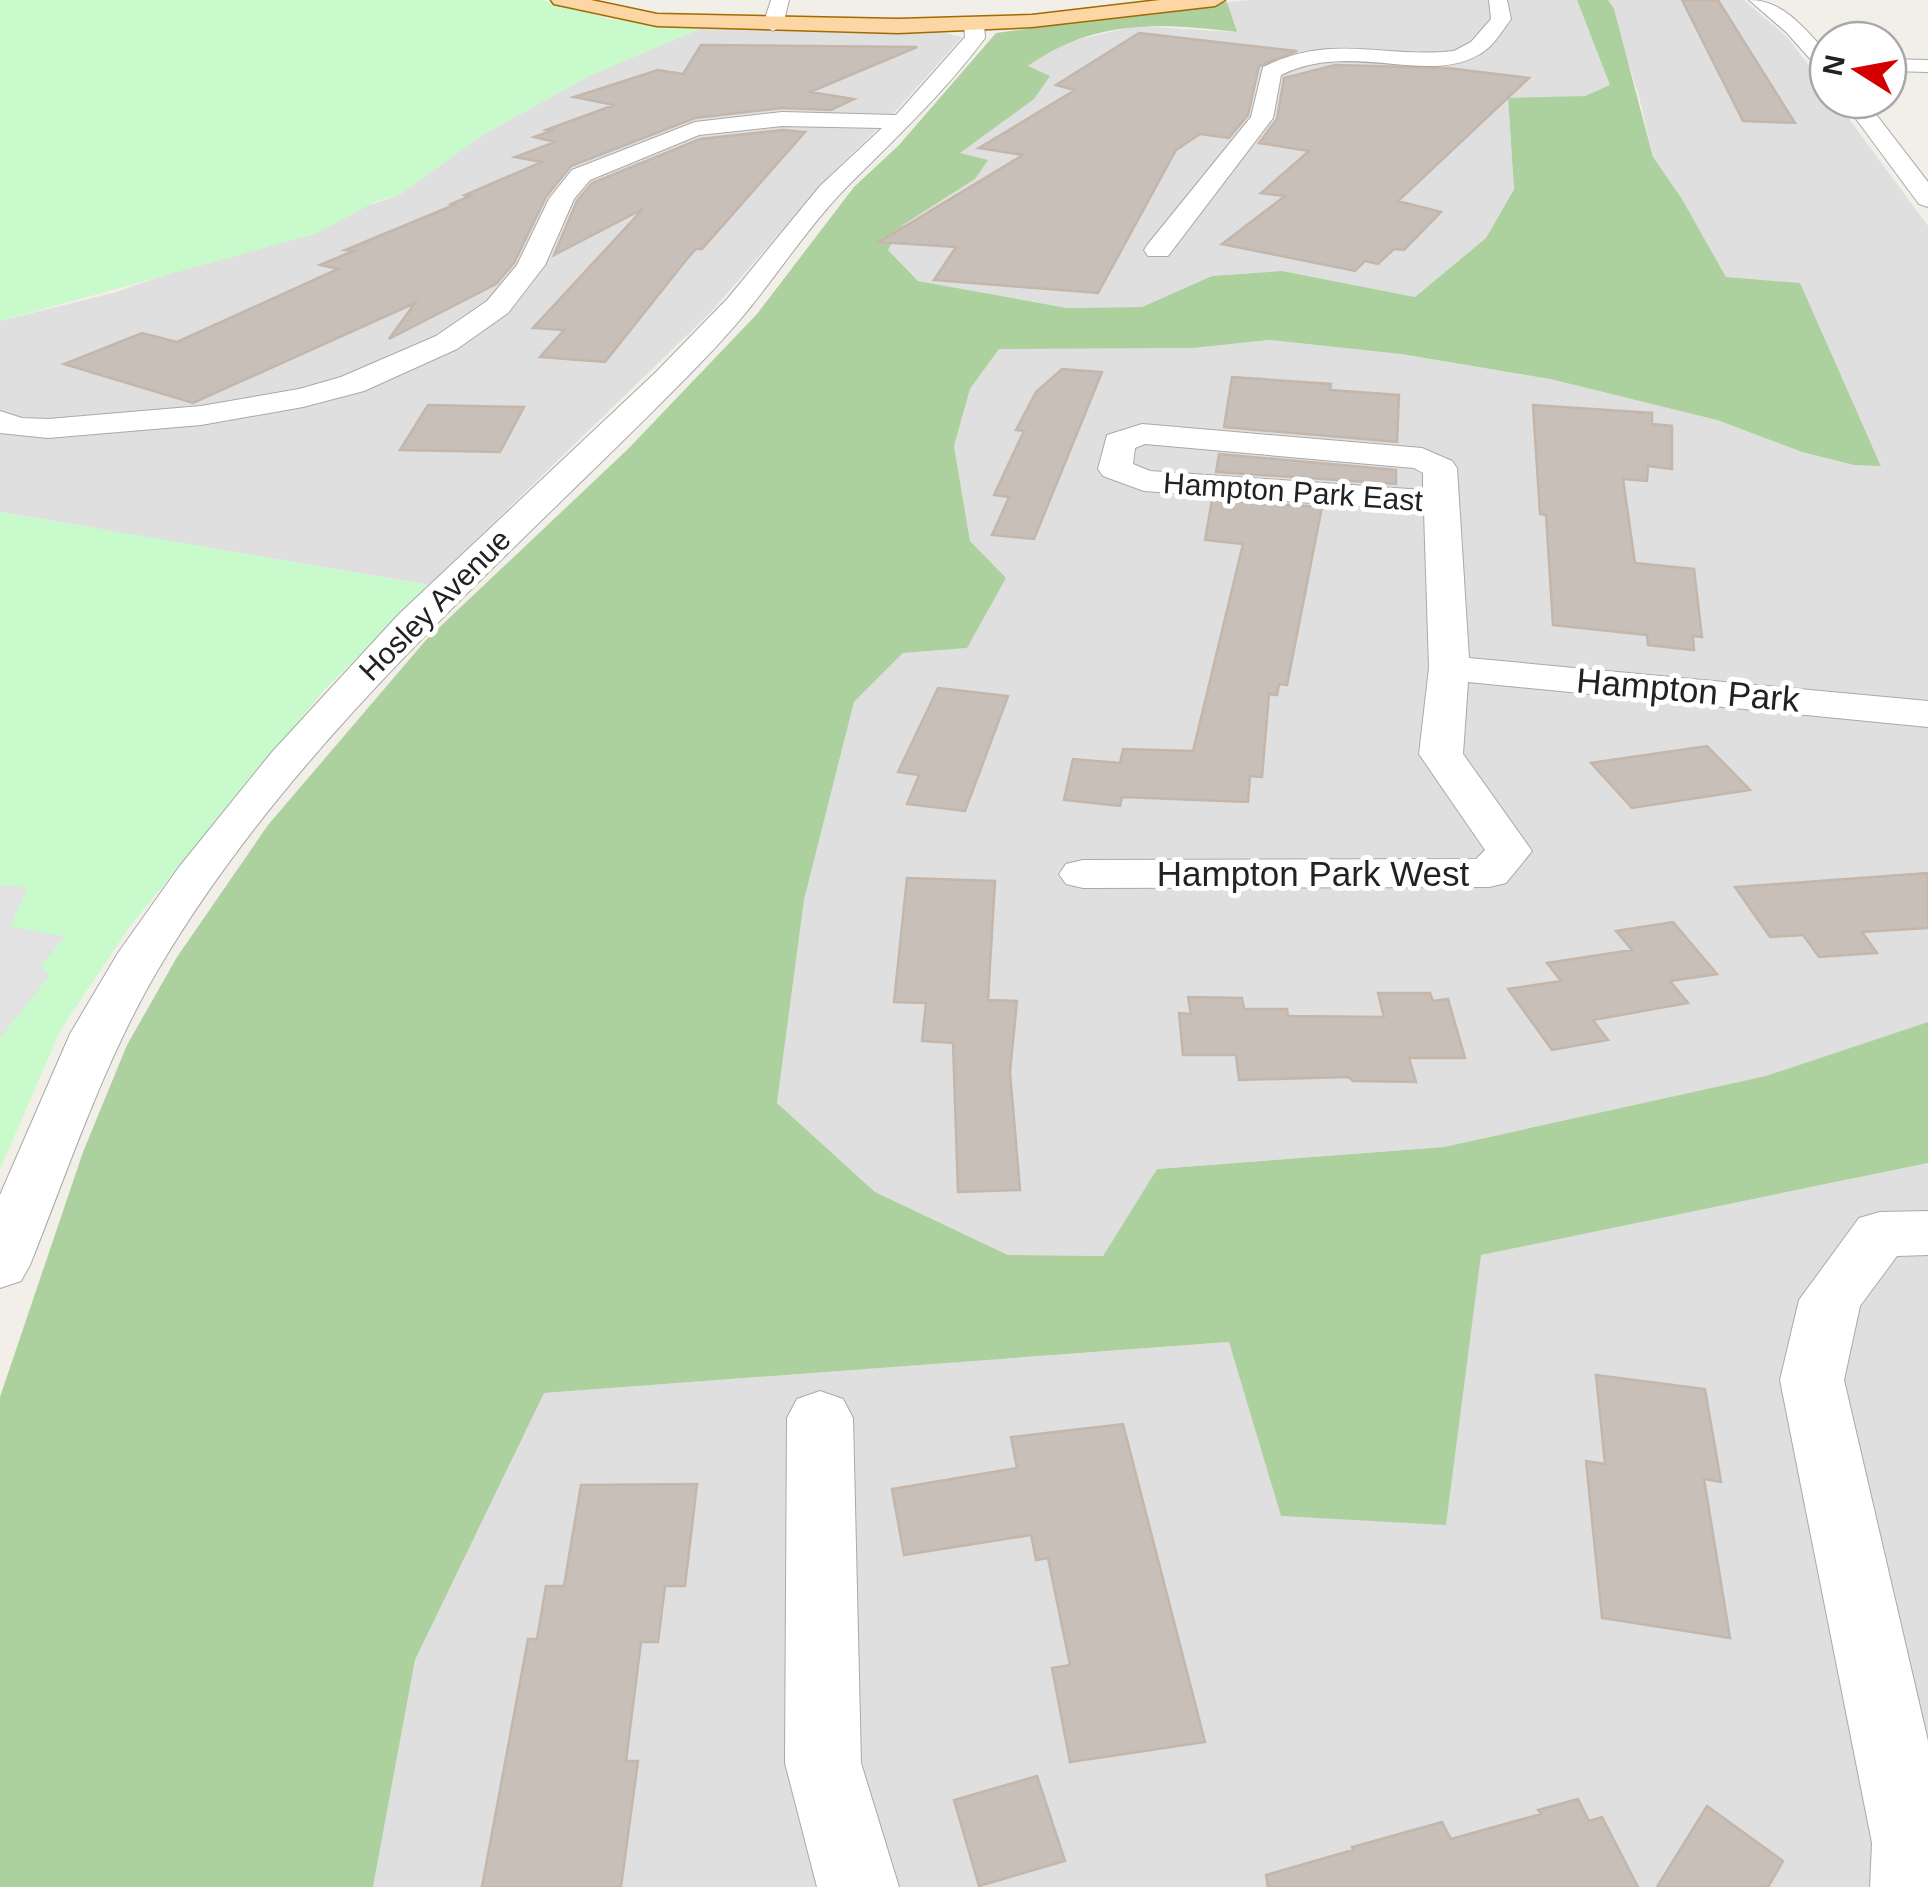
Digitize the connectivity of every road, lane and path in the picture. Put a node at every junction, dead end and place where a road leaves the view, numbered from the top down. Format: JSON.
{"nodes":[{"id":1,"x":560,"y":0,"type":"edge"},
{"id":2,"x":780,"y":0,"type":"edge"},
{"id":3,"x":1214,"y":0,"type":"edge"},
{"id":4,"x":1498,"y":0,"type":"edge"},
{"id":5,"x":1758,"y":0,"type":"edge"},
{"id":6,"x":974,"y":24,"type":"junction"},
{"id":7,"x":773,"y":25,"type":"junction"},
{"id":8,"x":1808,"y":44,"type":"edge"},
{"id":9,"x":1868,"y":120,"type":"edge"},
{"id":10,"x":902,"y":122,"type":"junction"},
{"id":11,"x":1896,"y":157,"type":"junction"},
{"id":12,"x":1928,"y":158,"type":"edge"},
{"id":13,"x":1928,"y":198,"type":"edge"},
{"id":14,"x":1158,"y":250,"type":"dead end"},
{"id":15,"x":79,"y":394,"type":"dead end"},
{"id":16,"x":148,"y":421,"type":"junction"},
{"id":17,"x":0,"y":422,"type":"edge"},
{"id":18,"x":1441,"y":502,"type":"junction"},
{"id":19,"x":1449,"y":668,"type":"junction"},
{"id":20,"x":1928,"y":714,"type":"edge"},
{"id":21,"x":1083,"y":874,"type":"dead end"},
{"id":22,"x":1928,"y":1232,"type":"edge"},
{"id":23,"x":0,"y":1265,"type":"edge"},
{"id":24,"x":820,"y":1418,"type":"dead end"},
{"id":25,"x":858,"y":1887,"type":"edge"},
{"id":26,"x":1911,"y":1887,"type":"edge"}],
"edges":[{"from":1,"to":7,"type":"main road"},
{"from":2,"to":7,"type":"street"},
{"from":3,"to":6,"type":"main road"},
{"from":4,"to":14,"type":"street"},
{"from":5,"to":8,"type":"street"},
{"from":6,"to":7,"type":"main road"},
{"from":6,"to":10,"type":"street","name":"Hosley Avenue"},
{"from":9,"to":11,"type":"street"},
{"from":10,"to":16,"type":"street"},
{"from":10,"to":23,"type":"street","name":"Hosley Avenue"},
{"from":11,"to":12,"type":"street"},
{"from":11,"to":13,"type":"street"},
{"from":15,"to":16,"type":"street"},
{"from":16,"to":17,"type":"street"},
{"from":18,"to":18,"type":"street","name":"Hampton Park East"},
{"from":18,"to":19,"type":"street","name":"Hampton Park East"},
{"from":19,"to":20,"type":"street","name":"Hampton Park"},
{"from":19,"to":21,"type":"street","name":"Hampton Park West"},
{"from":22,"to":26,"type":"street"},
{"from":24,"to":25,"type":"street"}]}
